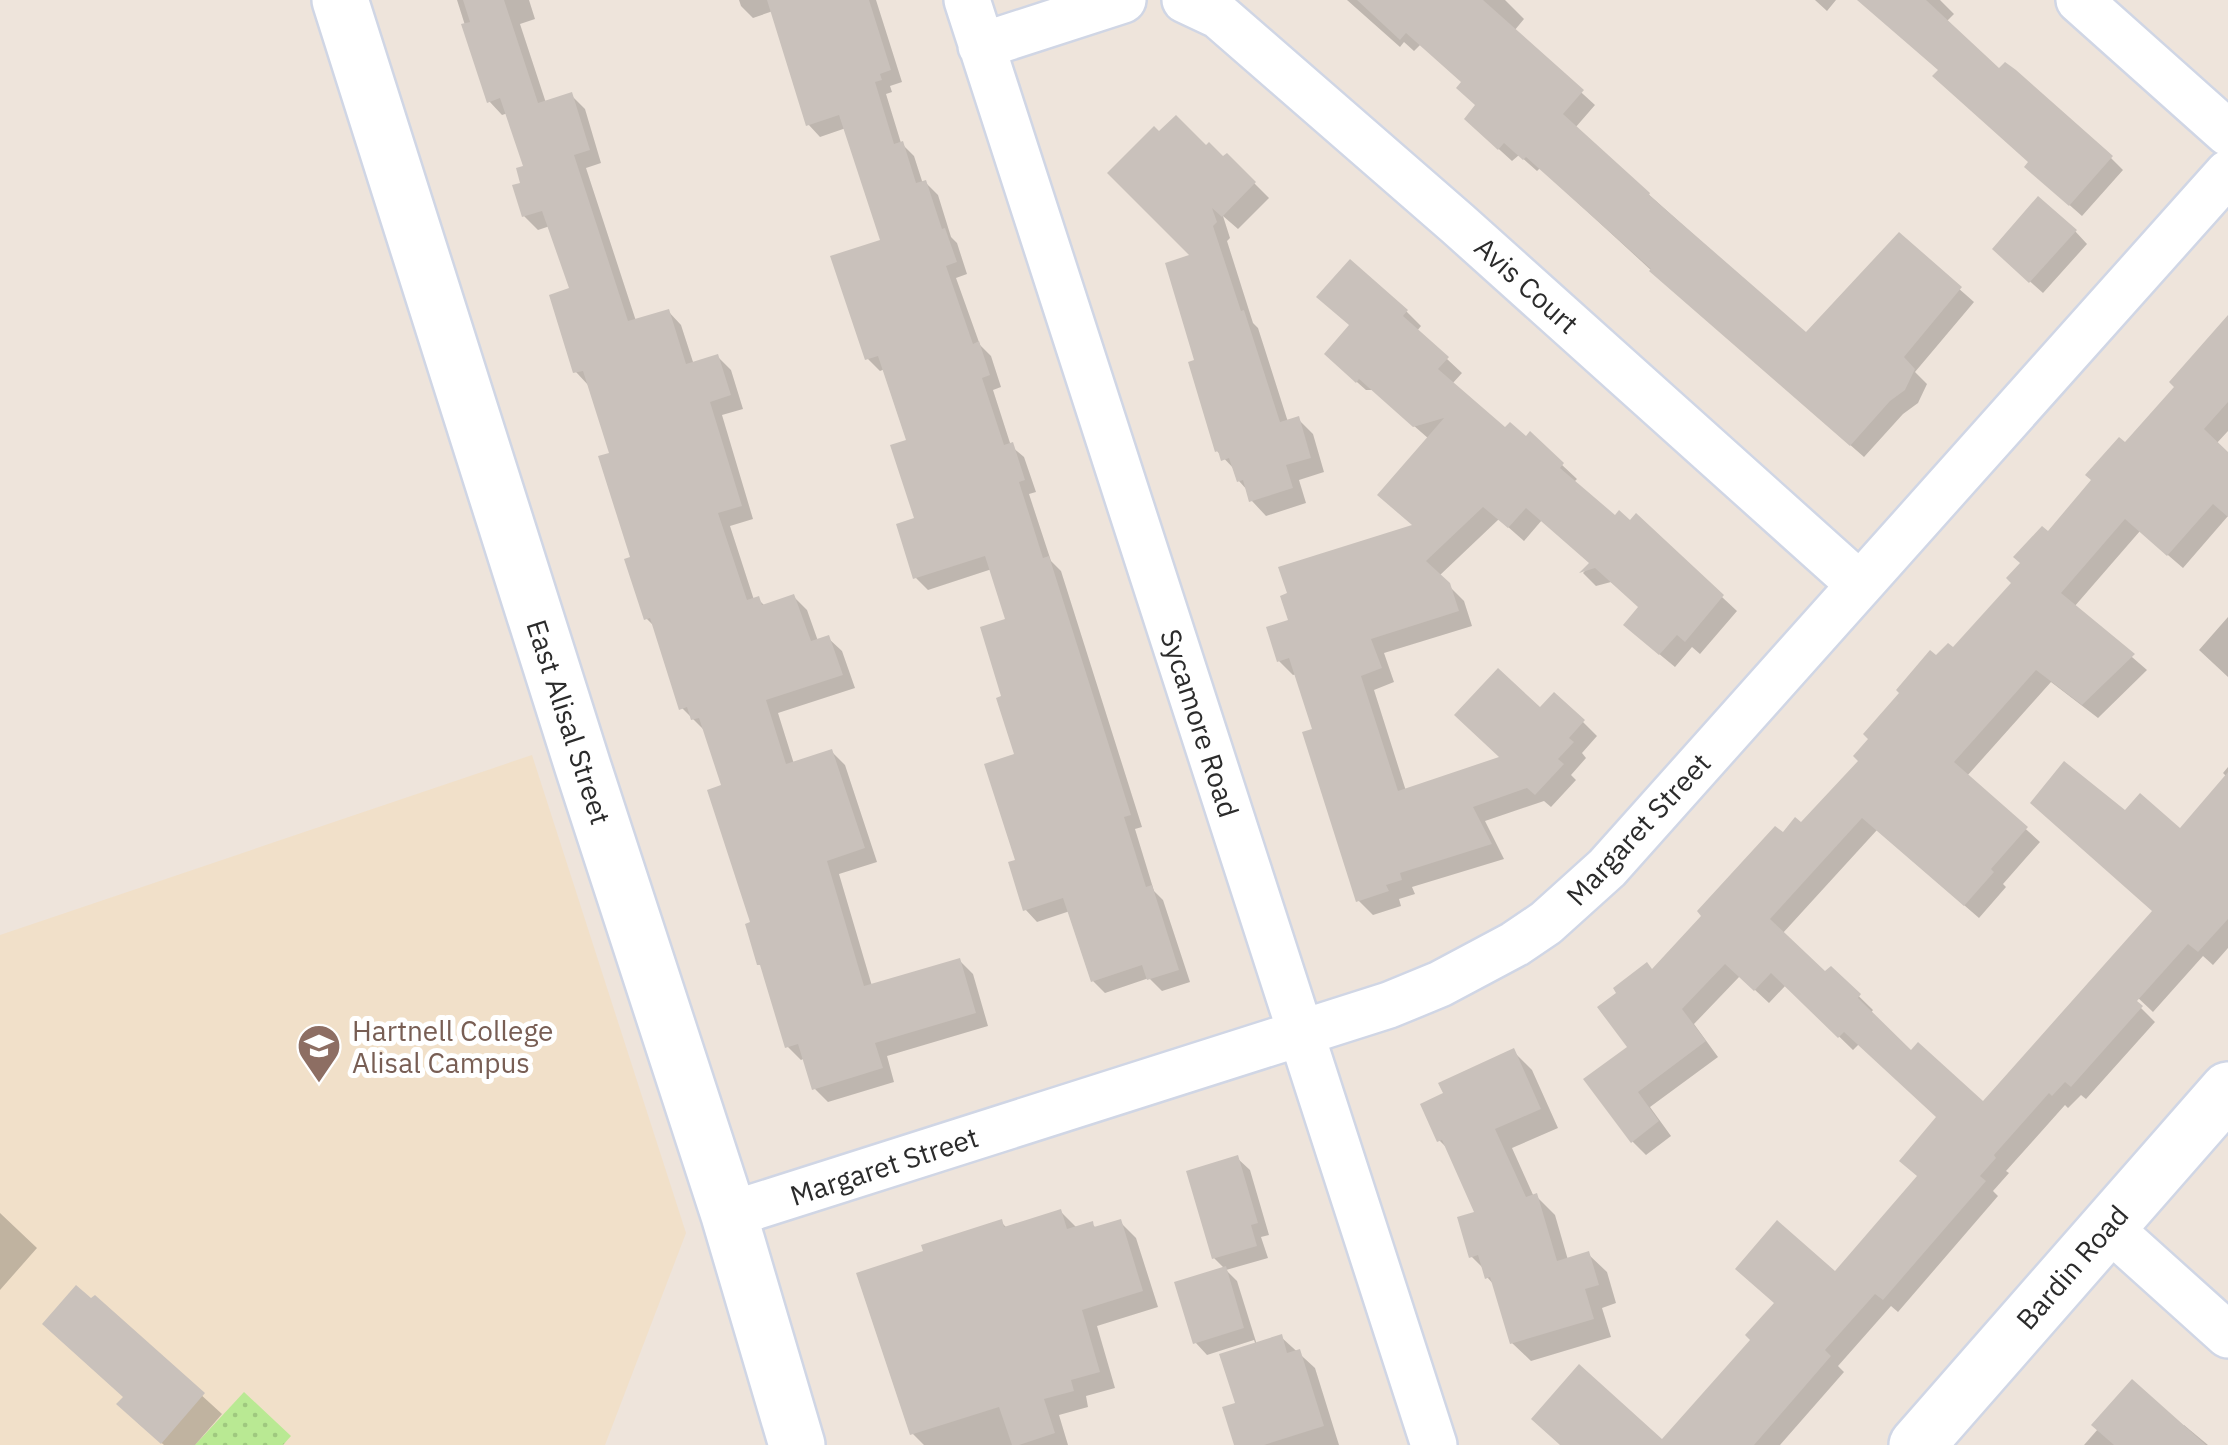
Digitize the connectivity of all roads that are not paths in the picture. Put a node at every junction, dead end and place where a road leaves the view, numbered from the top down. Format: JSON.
{"nodes":[{"id":1,"x":340,"y":0,"type":"edge"},
{"id":2,"x":967,"y":0,"type":"edge"},
{"id":3,"x":1124,"y":0,"type":"edge"},
{"id":4,"x":1185,"y":0,"type":"edge"},
{"id":5,"x":2079,"y":0,"type":"edge"},
{"id":6,"x":981,"y":46,"type":"junction"},
{"id":7,"x":2228,"y":133,"type":"edge"},
{"id":8,"x":2228,"y":173,"type":"edge"},
{"id":9,"x":1859,"y":584,"type":"junction"},
{"id":10,"x":1301,"y":1034,"type":"junction"},
{"id":11,"x":2228,"y":1090,"type":"edge"},
{"id":12,"x":729,"y":1215,"type":"junction"},
{"id":13,"x":2108,"y":1227,"type":"junction"},
{"id":14,"x":2228,"y":1335,"type":"edge"},
{"id":15,"x":797,"y":1445,"type":"edge"},
{"id":16,"x":1434,"y":1445,"type":"edge"},
{"id":17,"x":1916,"y":1445,"type":"edge"}],
"edges":[{"from":1,"to":12,"type":"street","name":"East Alisal Street"},
{"from":2,"to":6,"type":"street","name":"Sycamore Road"},
{"from":3,"to":6,"type":"street"},
{"from":4,"to":9,"type":"street","name":"Avis Court"},
{"from":5,"to":7,"type":"street"},
{"from":6,"to":10,"type":"street","name":"Sycamore Road"},
{"from":8,"to":9,"type":"street","name":"Margaret Street"},
{"from":9,"to":10,"type":"street","name":"Margaret Street"},
{"from":10,"to":12,"type":"street","name":"Margaret Street"},
{"from":10,"to":16,"type":"street","name":"Sycamore Road"},
{"from":11,"to":13,"type":"street","name":"Bardin Road"},
{"from":12,"to":15,"type":"street","name":"East Alisal Street"},
{"from":13,"to":14,"type":"street"},
{"from":13,"to":17,"type":"street","name":"Bardin Road"}]}
